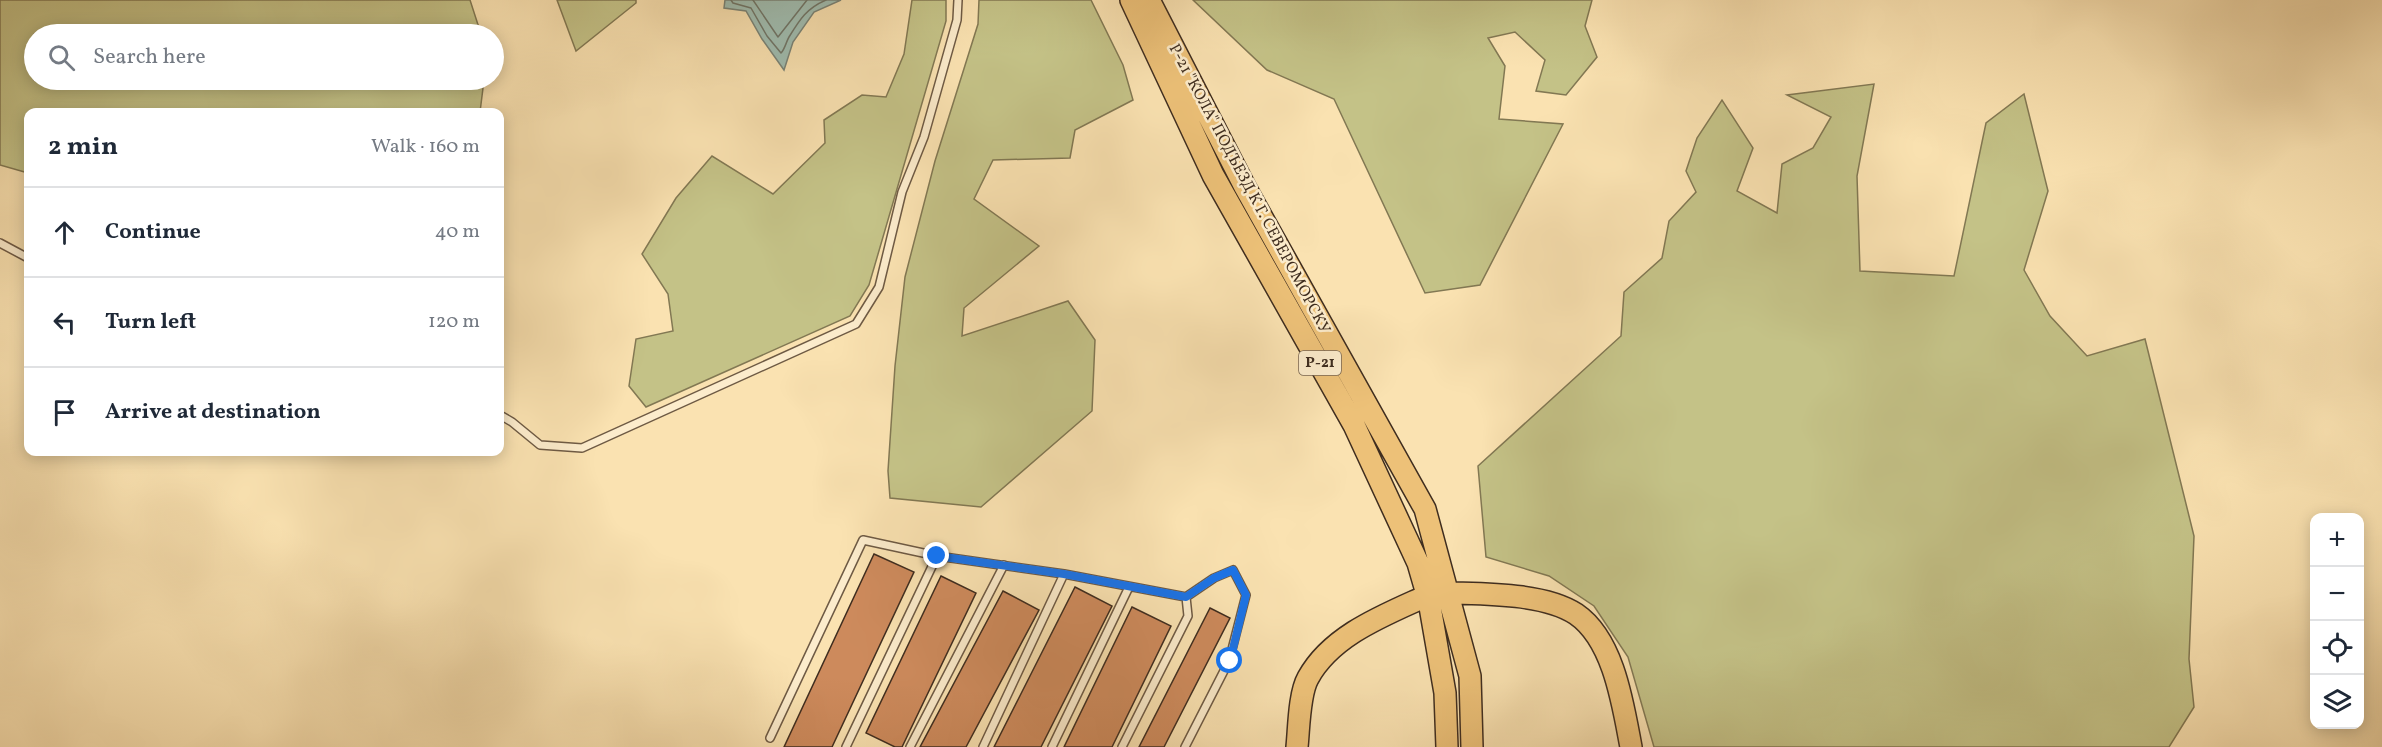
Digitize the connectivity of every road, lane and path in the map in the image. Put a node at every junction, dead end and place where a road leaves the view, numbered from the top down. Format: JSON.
{"nodes":[{"id":1,"x":958,"y":0,"type":"edge"},
{"id":2,"x":1131,"y":0,"type":"edge"},
{"id":3,"x":1149,"y":0,"type":"edge"},
{"id":4,"x":0,"y":243,"type":"edge"},
{"id":5,"x":24,"y":256,"type":"edge"},
{"id":6,"x":504,"y":417,"type":"edge"},
{"id":7,"x":937,"y":556,"type":"junction"},
{"id":8,"x":1004,"y":566,"type":"junction"},
{"id":9,"x":1064,"y":574,"type":"junction"},
{"id":10,"x":1129,"y":587,"type":"junction"},
{"id":11,"x":1455,"y":593,"type":"dead end"},
{"id":12,"x":1186,"y":597,"type":"junction"},
{"id":13,"x":1424,"y":597,"type":"dead end"},
{"id":14,"x":770,"y":738,"type":"dead end"},
{"id":15,"x":846,"y":747,"type":"edge"},
{"id":16,"x":910,"y":747,"type":"edge"},
{"id":17,"x":983,"y":747,"type":"edge"},
{"id":18,"x":1052,"y":747,"type":"edge"},
{"id":19,"x":1122,"y":747,"type":"edge"},
{"id":20,"x":1185,"y":747,"type":"edge"},
{"id":21,"x":1297,"y":747,"type":"edge"},
{"id":22,"x":1447,"y":747,"type":"edge"},
{"id":23,"x":1472,"y":747,"type":"edge"},
{"id":24,"x":1631,"y":747,"type":"edge"}],
"edges":[{"from":1,"to":6,"type":"lane"},
{"from":2,"to":22,"type":"main road","number":"Р-21"},
{"from":3,"to":23,"type":"main road","name":"Р-21 \"КОЛА\" ПОДЪЕЗД К Г. СЕВЕРОМОРСКУ"},
{"from":4,"to":5,"type":"lane"},
{"from":7,"to":8,"type":"lane"},
{"from":7,"to":14,"type":"lane"},
{"from":7,"to":15,"type":"lane"},
{"from":8,"to":9,"type":"lane"},
{"from":8,"to":16,"type":"lane"},
{"from":9,"to":10,"type":"lane"},
{"from":9,"to":17,"type":"lane"},
{"from":10,"to":12,"type":"lane"},
{"from":10,"to":18,"type":"lane"},
{"from":11,"to":24,"type":"main road"},
{"from":12,"to":19,"type":"lane"},
{"from":12,"to":20,"type":"lane"},
{"from":13,"to":21,"type":"main road"}]}
